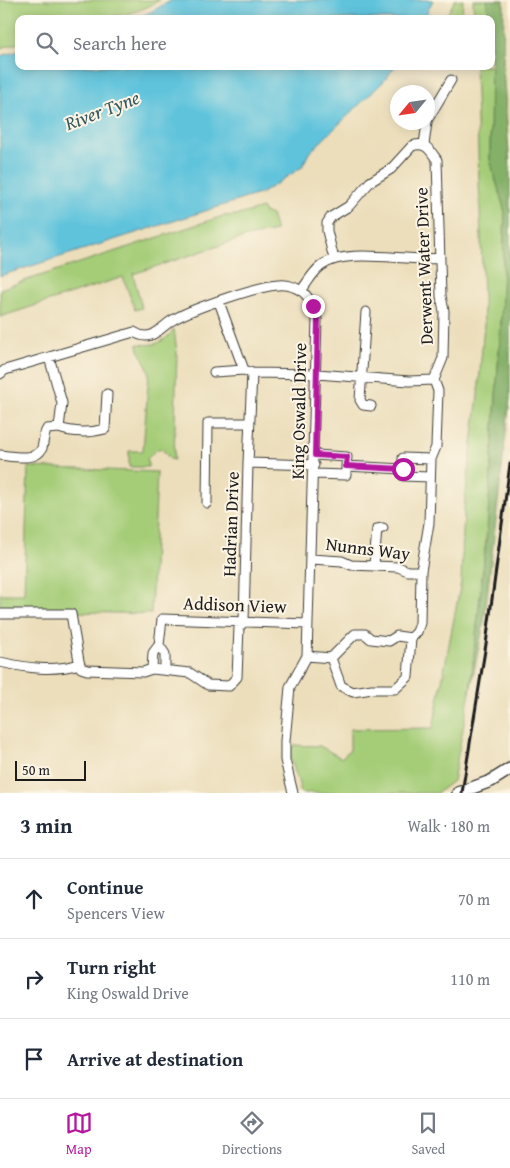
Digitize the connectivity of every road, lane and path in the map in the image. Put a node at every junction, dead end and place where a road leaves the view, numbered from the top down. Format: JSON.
{"nodes":[{"id":1,"x":451,"y":80,"type":"dead end"},
{"id":2,"x":435,"y":107,"type":"edge"},
{"id":3,"x":426,"y":130,"type":"edge"},
{"id":4,"x":424,"y":145,"type":"junction"},
{"id":5,"x":440,"y":258,"type":"junction"},
{"id":6,"x":334,"y":260,"type":"junction"},
{"id":7,"x":301,"y":291,"type":"junction"},
{"id":8,"x":219,"y":302,"type":"junction"},
{"id":9,"x":366,"y":312,"type":"dead end"},
{"id":10,"x":49,"y":357,"type":"junction"},
{"id":11,"x":248,"y":371,"type":"junction"},
{"id":12,"x":214,"y":372,"type":"dead end"},
{"id":13,"x":0,"y":374,"type":"edge"},
{"id":14,"x":317,"y":374,"type":"junction"},
{"id":15,"x":360,"y":378,"type":"junction"},
{"id":16,"x":434,"y":380,"type":"junction"},
{"id":17,"x":107,"y":394,"type":"dead end"},
{"id":18,"x":371,"y":406,"type":"dead end"},
{"id":19,"x":250,"y":423,"type":"junction"},
{"id":20,"x":59,"y":428,"type":"junction"},
{"id":21,"x":0,"y":455,"type":"edge"},
{"id":22,"x":431,"y":459,"type":"junction"},
{"id":23,"x":248,"y":463,"type":"junction"},
{"id":24,"x":315,"y":465,"type":"junction"},
{"id":25,"x":346,"y":466,"type":"junction"},
{"id":26,"x":403,"y":469,"type":"junction"},
{"id":27,"x":430,"y":477,"type":"junction"},
{"id":28,"x":207,"y":503,"type":"dead end"},
{"id":29,"x":383,"y":528,"type":"dead end"},
{"id":30,"x":311,"y":559,"type":"junction"},
{"id":31,"x":374,"y":565,"type":"junction"},
{"id":32,"x":421,"y":572,"type":"junction"},
{"id":33,"x":0,"y":614,"type":"edge"},
{"id":34,"x":244,"y":622,"type":"junction"},
{"id":35,"x":308,"y":624,"type":"junction"},
{"id":36,"x":411,"y":638,"type":"junction"},
{"id":37,"x":159,"y":645,"type":"junction"},
{"id":38,"x":307,"y":656,"type":"junction"},
{"id":39,"x":331,"y":658,"type":"junction"},
{"id":40,"x":0,"y":662,"type":"edge"},
{"id":41,"x":80,"y":664,"type":"junction"},
{"id":42,"x":152,"y":669,"type":"junction"},
{"id":43,"x":165,"y":670,"type":"junction"},
{"id":44,"x":510,"y":769,"type":"edge"},
{"id":45,"x":293,"y":793,"type":"edge"},
{"id":46,"x":458,"y":793,"type":"edge"}],
"edges":[{"from":1,"to":2,"type":"street"},
{"from":3,"to":4,"type":"street"},
{"from":4,"to":5,"type":"street","name":"Derwent Water Drive"},
{"from":4,"to":6,"type":"street"},
{"from":5,"to":6,"type":"street"},
{"from":5,"to":16,"type":"street","name":"Derwent Water Drive"},
{"from":6,"to":7,"type":"street"},
{"from":7,"to":8,"type":"street"},
{"from":7,"to":14,"type":"street","name":"King Oswald Drive"},
{"from":8,"to":10,"type":"street"},
{"from":8,"to":11,"type":"street"},
{"from":9,"to":15,"type":"street"},
{"from":10,"to":13,"type":"street"},
{"from":10,"to":20,"type":"street"},
{"from":11,"to":12,"type":"street"},
{"from":11,"to":14,"type":"street"},
{"from":11,"to":19,"type":"street"},
{"from":14,"to":15,"type":"street"},
{"from":14,"to":24,"type":"street","name":"King Oswald Drive"},
{"from":15,"to":16,"type":"street"},
{"from":15,"to":18,"type":"street"},
{"from":16,"to":22,"type":"street","name":"Derwent Water Drive"},
{"from":17,"to":20,"type":"street"},
{"from":19,"to":23,"type":"street"},
{"from":19,"to":28,"type":"street"},
{"from":20,"to":21,"type":"street"},
{"from":22,"to":26,"type":"street"},
{"from":22,"to":27,"type":"street","name":"Derwent Water Drive"},
{"from":23,"to":24,"type":"street","name":"Hadrian Drive"},
{"from":23,"to":34,"type":"street","name":"Hadrian Drive"},
{"from":24,"to":25,"type":"street"},
{"from":24,"to":25,"type":"street"},
{"from":24,"to":30,"type":"street","name":"King Oswald Drive"},
{"from":25,"to":26,"type":"street"},
{"from":26,"to":27,"type":"street"},
{"from":27,"to":32,"type":"street","name":"Derwent Water Drive"},
{"from":29,"to":31,"type":"street"},
{"from":30,"to":31,"type":"street","name":"Nunns Way"},
{"from":30,"to":35,"type":"street","name":"King Oswald Drive"},
{"from":31,"to":32,"type":"street","name":"Nunns Way"},
{"from":32,"to":36,"type":"street","name":"Derwent Water Drive"},
{"from":33,"to":41,"type":"street"},
{"from":34,"to":35,"type":"street","name":"Addison View"},
{"from":34,"to":37,"type":"street","name":"Addison View"},
{"from":34,"to":43,"type":"street","name":"Hadrian Drive"},
{"from":35,"to":38,"type":"street","name":"King Oswald Drive"},
{"from":36,"to":39,"type":"street"},
{"from":36,"to":39,"type":"street","name":"Derwent Water Drive"},
{"from":37,"to":42,"type":"street"},
{"from":37,"to":43,"type":"street"},
{"from":38,"to":39,"type":"street"},
{"from":38,"to":45,"type":"street","name":"King Oswald Drive"},
{"from":40,"to":41,"type":"street"},
{"from":41,"to":42,"type":"street","name":"Hadrian Drive"},
{"from":42,"to":43,"type":"street","name":"Hadrian Drive"},
{"from":44,"to":46,"type":"street"}]}
